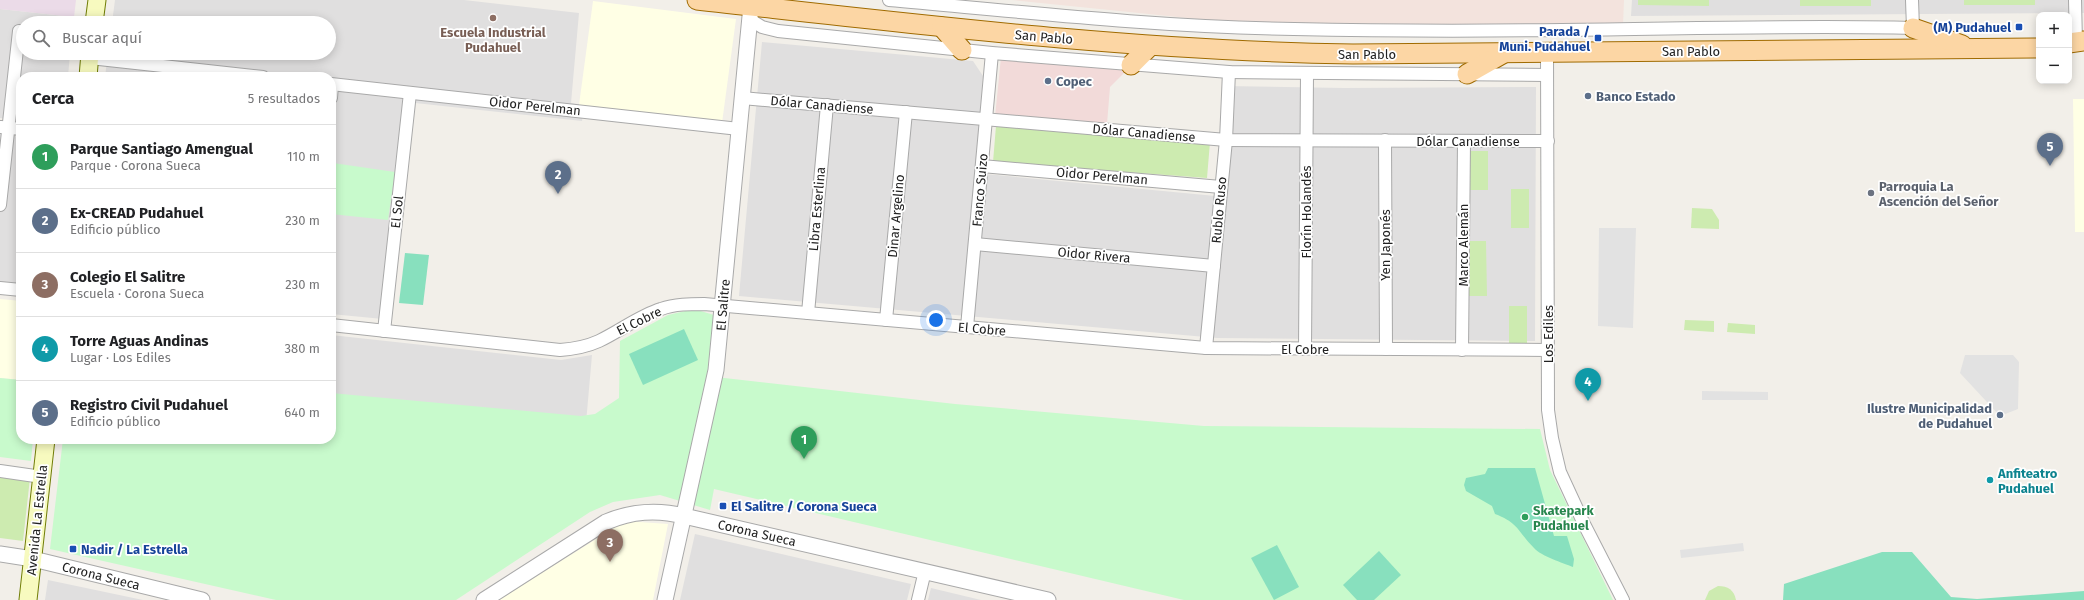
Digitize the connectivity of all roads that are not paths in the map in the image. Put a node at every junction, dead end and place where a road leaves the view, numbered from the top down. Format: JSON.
{"nodes":[{"id":1,"x":97,"y":0,"type":"edge"},
{"id":2,"x":697,"y":0,"type":"edge"},
{"id":3,"x":889,"y":0,"type":"edge"},
{"id":4,"x":1912,"y":0,"type":"edge"},
{"id":5,"x":2075,"y":0,"type":"edge"},
{"id":6,"x":754,"y":8,"type":"edge"},
{"id":7,"x":95,"y":16,"type":"edge"},
{"id":8,"x":942,"y":27,"type":"junction"},
{"id":9,"x":1913,"y":28,"type":"junction"},
{"id":10,"x":1150,"y":46,"type":"junction"},
{"id":11,"x":2076,"y":46,"type":"edge"},
{"id":12,"x":2036,"y":48,"type":"edge"},
{"id":13,"x":16,"y":49,"type":"edge"},
{"id":14,"x":1973,"y":49,"type":"junction"},
{"id":15,"x":962,"y":50,"type":"junction"},
{"id":16,"x":1506,"y":52,"type":"junction"},
{"id":17,"x":1547,"y":52,"type":"junction"},
{"id":18,"x":992,"y":53,"type":"junction"},
{"id":19,"x":90,"y":60,"type":"edge"},
{"id":20,"x":123,"y":60,"type":"edge"},
{"id":21,"x":1131,"y":65,"type":"junction"},
{"id":22,"x":88,"y":72,"type":"edge"},
{"id":23,"x":222,"y":72,"type":"edge"},
{"id":24,"x":1229,"y":72,"type":"junction"},
{"id":25,"x":1306,"y":74,"type":"junction"},
{"id":26,"x":1468,"y":74,"type":"junction"},
{"id":27,"x":1548,"y":75,"type":"junction"},
{"id":28,"x":336,"y":84,"type":"edge"},
{"id":29,"x":410,"y":93,"type":"junction"},
{"id":30,"x":742,"y":98,"type":"junction"},
{"id":31,"x":827,"y":105,"type":"junction"},
{"id":32,"x":906,"y":112,"type":"junction"},
{"id":33,"x":986,"y":119,"type":"junction"},
{"id":34,"x":4,"y":127,"type":"edge"},
{"id":35,"x":16,"y":128,"type":"edge"},
{"id":36,"x":739,"y":129,"type":"junction"},
{"id":37,"x":1226,"y":140,"type":"junction"},
{"id":38,"x":1306,"y":140,"type":"junction"},
{"id":39,"x":1385,"y":140,"type":"junction"},
{"id":40,"x":1464,"y":141,"type":"junction"},
{"id":41,"x":1548,"y":141,"type":"junction"},
{"id":42,"x":982,"y":166,"type":"junction"},
{"id":43,"x":1222,"y":187,"type":"junction"},
{"id":44,"x":0,"y":205,"type":"edge"},
{"id":45,"x":975,"y":244,"type":"junction"},
{"id":46,"x":1214,"y":266,"type":"junction"},
{"id":47,"x":0,"y":288,"type":"edge"},
{"id":48,"x":16,"y":290,"type":"edge"},
{"id":49,"x":723,"y":306,"type":"junction"},
{"id":50,"x":808,"y":313,"type":"junction"},
{"id":51,"x":886,"y":320,"type":"junction"},
{"id":52,"x":336,"y":326,"type":"edge"},
{"id":53,"x":967,"y":327,"type":"junction"},
{"id":54,"x":384,"y":331,"type":"junction"},
{"id":55,"x":1206,"y":348,"type":"junction"},
{"id":56,"x":1305,"y":349,"type":"junction"},
{"id":57,"x":1386,"y":349,"type":"junction"},
{"id":58,"x":1462,"y":350,"type":"junction"},
{"id":59,"x":1548,"y":350,"type":"junction"},
{"id":60,"x":45,"y":444,"type":"edge"},
{"id":61,"x":0,"y":471,"type":"edge"},
{"id":62,"x":42,"y":477,"type":"junction"},
{"id":63,"x":684,"y":516,"type":"junction"},
{"id":64,"x":0,"y":554,"type":"edge"},
{"id":65,"x":33,"y":559,"type":"junction"},
{"id":66,"x":925,"y":571,"type":"junction"},
{"id":67,"x":1004,"y":595,"type":"edge"},
{"id":68,"x":165,"y":596,"type":"edge"},
{"id":69,"x":28,"y":600,"type":"edge"},
{"id":70,"x":202,"y":600,"type":"edge"},
{"id":71,"x":484,"y":600,"type":"edge"},
{"id":72,"x":666,"y":600,"type":"edge"},
{"id":73,"x":918,"y":600,"type":"edge"},
{"id":74,"x":1048,"y":600,"type":"edge"},
{"id":75,"x":1623,"y":600,"type":"edge"}],
"edges":[{"from":1,"to":7,"type":"main road"},
{"from":2,"to":6,"type":"main road","name":"San Pablo"},
{"from":3,"to":9,"type":"street","name":"San Pablo"},
{"from":4,"to":9,"type":"street"},
{"from":5,"to":11,"type":"street"},
{"from":6,"to":8,"type":"main road","name":"San Pablo"},
{"from":6,"to":15,"type":"street","name":"San Pablo"},
{"from":6,"to":30,"type":"street","name":"El Salitre"},
{"from":8,"to":10,"type":"main road","name":"San Pablo"},
{"from":8,"to":15,"type":"main road"},
{"from":9,"to":14,"type":"main road"},
{"from":10,"to":16,"type":"main road","name":"San Pablo"},
{"from":10,"to":21,"type":"main road"},
{"from":12,"to":14,"type":"main road","name":"San Pablo"},
{"from":13,"to":34,"type":"street"},
{"from":14,"to":17,"type":"main road","name":"San Pablo"},
{"from":15,"to":18,"type":"street","name":"San Pablo"},
{"from":16,"to":17,"type":"main road","name":"San Pablo"},
{"from":16,"to":26,"type":"main road"},
{"from":17,"to":27,"type":"street","name":"Los Ediles"},
{"from":18,"to":21,"type":"street","name":"San Pablo"},
{"from":18,"to":33,"type":"street","name":"Franco Suizo"},
{"from":19,"to":22,"type":"main road"},
{"from":20,"to":23,"type":"street"},
{"from":21,"to":24,"type":"street","name":"San Pablo"},
{"from":24,"to":25,"type":"street","name":"San Pablo"},
{"from":24,"to":37,"type":"street","name":"Rublo Ruso"},
{"from":25,"to":26,"type":"street","name":"San Pablo"},
{"from":25,"to":38,"type":"street","name":"Florín Holandés"},
{"from":26,"to":27,"type":"street","name":"San Pablo"},
{"from":27,"to":41,"type":"street","name":"Los Ediles"},
{"from":28,"to":29,"type":"street","name":"Oidor Perelman"},
{"from":29,"to":36,"type":"street","name":"Oidor Perelman"},
{"from":29,"to":54,"type":"street","name":"El Sol"},
{"from":30,"to":31,"type":"street","name":"Dólar Canadiense"},
{"from":30,"to":36,"type":"street","name":"El Salitre"},
{"from":31,"to":32,"type":"street","name":"Dólar Canadiense"},
{"from":31,"to":50,"type":"street","name":"Libra Esterlina"},
{"from":32,"to":33,"type":"street","name":"Dólar Canadiense"},
{"from":32,"to":51,"type":"street","name":"Dinar Argelino"},
{"from":33,"to":37,"type":"street","name":"Dólar Canadiense"},
{"from":33,"to":42,"type":"street","name":"Franco Suizo"},
{"from":34,"to":35,"type":"street"},
{"from":34,"to":44,"type":"street"},
{"from":36,"to":49,"type":"street","name":"El Salitre"},
{"from":37,"to":38,"type":"street","name":"Dólar Canadiense"},
{"from":37,"to":43,"type":"street","name":"Rublo Ruso"},
{"from":38,"to":39,"type":"street","name":"Dólar Canadiense"},
{"from":38,"to":56,"type":"street","name":"Florín Holandés"},
{"from":39,"to":40,"type":"street","name":"Dólar Canadiense"},
{"from":39,"to":57,"type":"street","name":"Yen Japonés"},
{"from":40,"to":41,"type":"street","name":"Dólar Canadiense"},
{"from":40,"to":58,"type":"street","name":"Marco Alemán"},
{"from":41,"to":59,"type":"street","name":"Los Ediles"},
{"from":42,"to":43,"type":"street","name":"Oidor Perelman"},
{"from":42,"to":45,"type":"street","name":"Franco Suizo"},
{"from":43,"to":46,"type":"street","name":"Rublo Ruso"},
{"from":45,"to":46,"type":"street","name":"Oidor Rivera"},
{"from":45,"to":53,"type":"street","name":"Franco Suizo"},
{"from":46,"to":55,"type":"street","name":"Rublo Ruso"},
{"from":47,"to":48,"type":"street"},
{"from":49,"to":50,"type":"street","name":"El Cobre"},
{"from":49,"to":54,"type":"street","name":"El Cobre"},
{"from":49,"to":63,"type":"street","name":"El Salitre"},
{"from":50,"to":51,"type":"street","name":"El Cobre"},
{"from":51,"to":53,"type":"street","name":"El Cobre"},
{"from":52,"to":54,"type":"street","name":"El Cobre"},
{"from":53,"to":55,"type":"street","name":"El Cobre"},
{"from":55,"to":56,"type":"street","name":"El Cobre"},
{"from":56,"to":57,"type":"street","name":"El Cobre"},
{"from":57,"to":58,"type":"street","name":"El Cobre"},
{"from":58,"to":59,"type":"street","name":"El Cobre"},
{"from":59,"to":75,"type":"street","name":"Los Ediles"},
{"from":60,"to":62,"type":"main road","name":"Avenida La Estrella"},
{"from":61,"to":62,"type":"street"},
{"from":62,"to":65,"type":"main road","name":"Avenida La Estrella"},
{"from":63,"to":66,"type":"street","name":"Corona Sueca"},
{"from":63,"to":71,"type":"street","name":"Corona Sueca"},
{"from":63,"to":72,"type":"street","name":"El Salitre"},
{"from":64,"to":65,"type":"street","name":"Corona Sueca"},
{"from":65,"to":68,"type":"street","name":"Corona Sueca"},
{"from":65,"to":69,"type":"main road","name":"Avenida La Estrella"},
{"from":66,"to":67,"type":"street","name":"Corona Sueca"},
{"from":66,"to":73,"type":"street"},
{"from":67,"to":74,"type":"street","name":"Corona Sueca"},
{"from":68,"to":70,"type":"street","name":"Corona Sueca"}]}
